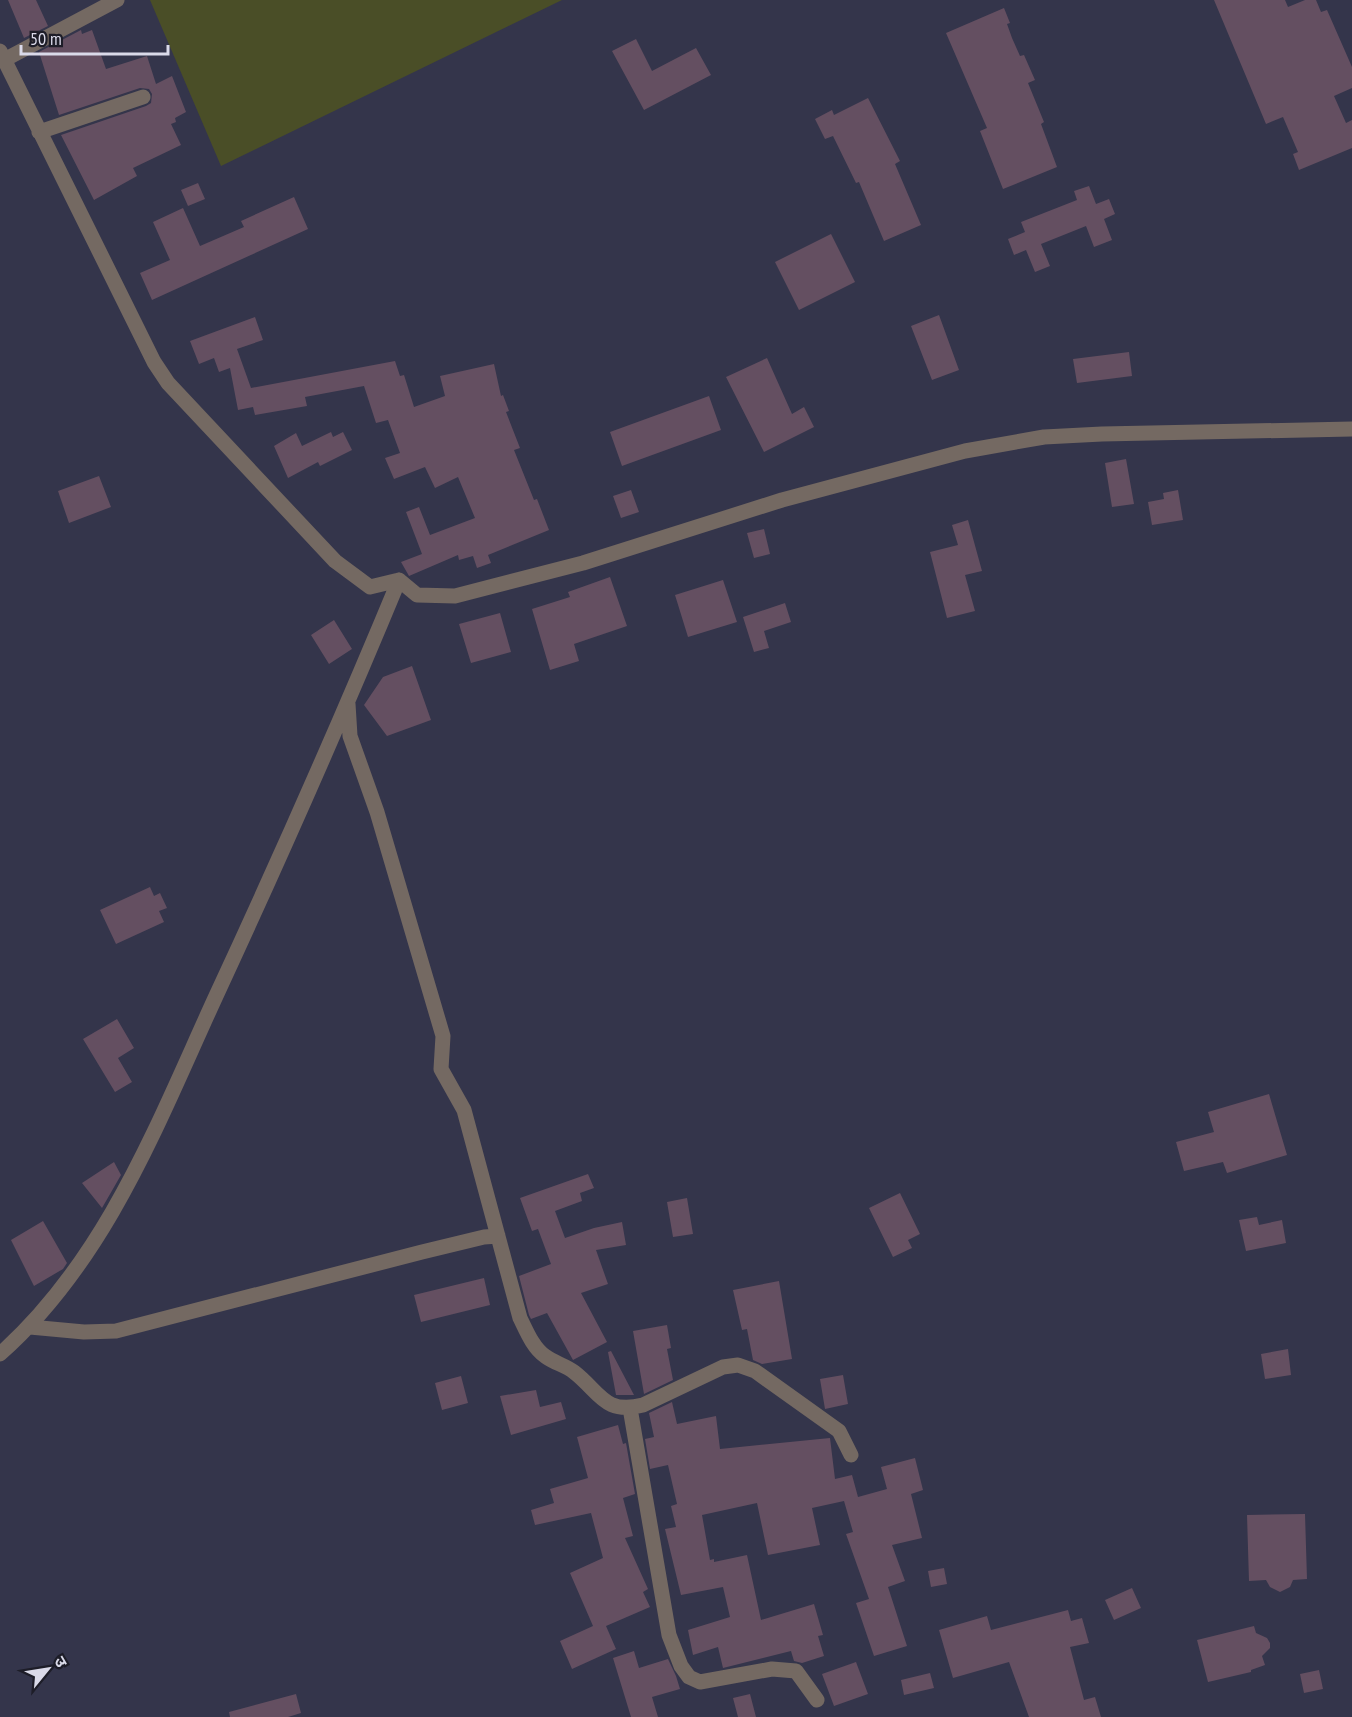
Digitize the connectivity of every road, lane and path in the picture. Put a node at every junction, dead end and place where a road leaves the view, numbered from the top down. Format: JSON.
{"nodes":[{"id":1,"x":117,"y":0,"type":"edge"},
{"id":2,"x":2,"y":56,"type":"edge"},
{"id":3,"x":143,"y":97,"type":"dead end"},
{"id":4,"x":39,"y":132,"type":"junction"},
{"id":5,"x":1352,"y":429,"type":"edge"},
{"id":6,"x":399,"y":580,"type":"junction"},
{"id":7,"x":348,"y":704,"type":"junction"},
{"id":8,"x":498,"y":1236,"type":"junction"},
{"id":9,"x":30,"y":1327,"type":"junction"},
{"id":10,"x":0,"y":1354,"type":"edge"},
{"id":11,"x":630,"y":1408,"type":"junction"},
{"id":12,"x":851,"y":1455,"type":"dead end"},
{"id":13,"x":817,"y":1700,"type":"dead end"}],
"edges":[{"from":1,"to":2,"type":"street"},
{"from":2,"to":4,"type":"street"},
{"from":3,"to":4,"type":"street"},
{"from":4,"to":6,"type":"street"},
{"from":5,"to":6,"type":"street"},
{"from":6,"to":7,"type":"street"},
{"from":7,"to":8,"type":"street"},
{"from":7,"to":9,"type":"street"},
{"from":8,"to":9,"type":"street"},
{"from":8,"to":11,"type":"street"},
{"from":9,"to":10,"type":"street"},
{"from":11,"to":12,"type":"street"},
{"from":11,"to":13,"type":"street"}]}
